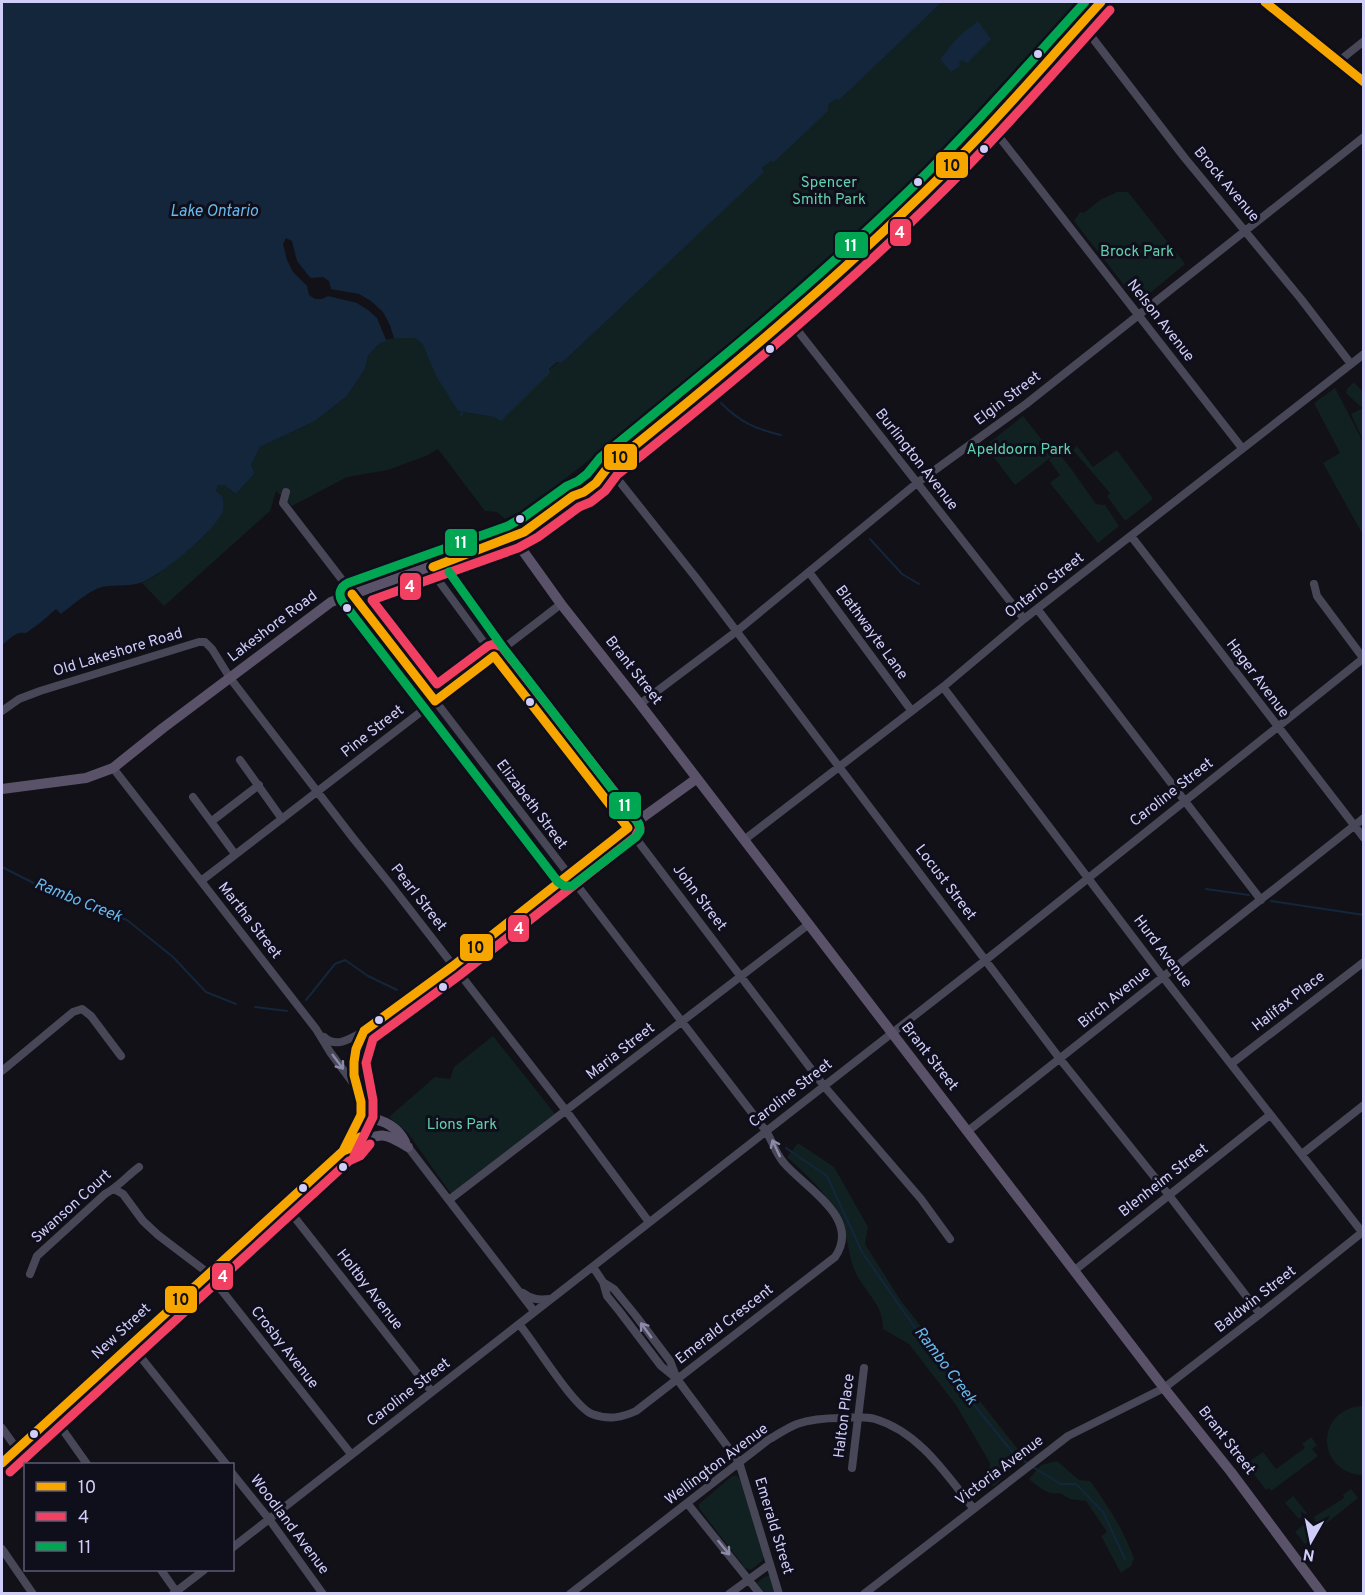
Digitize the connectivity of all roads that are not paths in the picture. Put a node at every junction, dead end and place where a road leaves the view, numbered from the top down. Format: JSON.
{"nodes":[{"id":1,"x":1101,"y":2,"type":"edge"},
{"id":2,"x":1265,"y":2,"type":"edge"},
{"id":3,"x":1081,"y":23,"type":"junction"},
{"id":4,"x":1364,"y":41,"type":"edge"},
{"id":5,"x":1339,"y":61,"type":"junction"},
{"id":6,"x":1364,"y":82,"type":"edge"},
{"id":7,"x":990,"y":125,"type":"junction"},
{"id":8,"x":1364,"y":137,"type":"edge"},
{"id":9,"x":1245,"y":230,"type":"junction"},
{"id":10,"x":1139,"y":315,"type":"junction"},
{"id":11,"x":788,"y":317,"type":"junction"},
{"id":12,"x":1364,"y":354,"type":"edge"},
{"id":13,"x":1351,"y":364,"type":"junction"},
{"id":14,"x":1242,"y":448,"type":"junction"},
{"id":15,"x":608,"y":467,"type":"junction"},
{"id":16,"x":917,"y":483,"type":"junction"},
{"id":17,"x":286,"y":492,"type":"dead end"},
{"id":18,"x":1131,"y":536,"type":"junction"},
{"id":19,"x":513,"y":537,"type":"junction"},
{"id":20,"x":433,"y":567,"type":"junction"},
{"id":21,"x":809,"y":572,"type":"junction"},
{"id":22,"x":1314,"y":584,"type":"dead end"},
{"id":23,"x":352,"y":594,"type":"junction"},
{"id":24,"x":561,"y":604,"type":"junction"},
{"id":25,"x":1038,"y":610,"type":"junction"},
{"id":26,"x":1024,"y":619,"type":"junction"},
{"id":27,"x":736,"y":631,"type":"junction"},
{"id":28,"x":494,"y":656,"type":"junction"},
{"id":29,"x":1363,"y":658,"type":"edge"},
{"id":30,"x":230,"y":678,"type":"junction"},
{"id":31,"x":943,"y":687,"type":"junction"},
{"id":32,"x":435,"y":701,"type":"junction"},
{"id":33,"x":640,"y":704,"type":"junction"},
{"id":34,"x":910,"y":710,"type":"junction"},
{"id":35,"x":2,"y":711,"type":"edge"},
{"id":36,"x":1277,"y":727,"type":"junction"},
{"id":37,"x":240,"y":760,"type":"dead end"},
{"id":38,"x":840,"y":767,"type":"junction"},
{"id":39,"x":113,"y":768,"type":"junction"},
{"id":40,"x":696,"y":779,"type":"junction"},
{"id":41,"x":259,"y":785,"type":"junction"},
{"id":42,"x":2,"y":789,"type":"edge"},
{"id":43,"x":318,"y":791,"type":"junction"},
{"id":44,"x":193,"y":797,"type":"dead end"},
{"id":45,"x":1185,"y":800,"type":"junction"},
{"id":46,"x":1364,"y":818,"type":"edge"},
{"id":47,"x":282,"y":819,"type":"junction"},
{"id":48,"x":212,"y":821,"type":"junction"},
{"id":49,"x":1354,"y":826,"type":"junction"},
{"id":50,"x":628,"y":828,"type":"junction"},
{"id":51,"x":1364,"y":838,"type":"edge"},
{"id":52,"x":744,"y":840,"type":"junction"},
{"id":53,"x":236,"y":854,"type":"junction"},
{"id":54,"x":568,"y":875,"type":"junction"},
{"id":55,"x":1088,"y":878,"type":"junction"},
{"id":56,"x":201,"y":881,"type":"junction"},
{"id":57,"x":1261,"y":900,"type":"junction"},
{"id":58,"x":809,"y":924,"type":"junction"},
{"id":59,"x":987,"y":960,"type":"junction"},
{"id":60,"x":1364,"y":962,"type":"edge"},
{"id":61,"x":453,"y":966,"type":"junction"},
{"id":62,"x":742,"y":976,"type":"junction"},
{"id":63,"x":1163,"y":977,"type":"junction"},
{"id":64,"x":377,"y":1023,"type":"junction"},
{"id":65,"x":681,"y":1023,"type":"junction"},
{"id":66,"x":316,"y":1029,"type":"junction"},
{"id":67,"x":364,"y":1031,"type":"junction"},
{"id":68,"x":892,"y":1034,"type":"junction"},
{"id":69,"x":122,"y":1056,"type":"dead end"},
{"id":70,"x":1060,"y":1059,"type":"junction"},
{"id":71,"x":1231,"y":1064,"type":"junction"},
{"id":72,"x":2,"y":1070,"type":"edge"},
{"id":73,"x":824,"y":1086,"type":"junction"},
{"id":74,"x":360,"y":1095,"type":"junction"},
{"id":75,"x":1364,"y":1105,"type":"edge"},
{"id":76,"x":567,"y":1112,"type":"junction"},
{"id":77,"x":1270,"y":1114,"type":"junction"},
{"id":78,"x":365,"y":1117,"type":"junction"},
{"id":79,"x":766,"y":1131,"type":"junction"},
{"id":80,"x":968,"y":1131,"type":"junction"},
{"id":81,"x":408,"y":1147,"type":"junction"},
{"id":82,"x":348,"y":1149,"type":"junction"},
{"id":83,"x":1302,"y":1154,"type":"junction"},
{"id":84,"x":139,"y":1167,"type":"dead end"},
{"id":85,"x":114,"y":1189,"type":"junction"},
{"id":86,"x":1168,"y":1194,"type":"junction"},
{"id":87,"x":449,"y":1200,"type":"junction"},
{"id":88,"x":284,"y":1204,"type":"junction"},
{"id":89,"x":649,"y":1222,"type":"junction"},
{"id":90,"x":1363,"y":1232,"type":"edge"},
{"id":91,"x":950,"y":1239,"type":"dead end"},
{"id":92,"x":593,"y":1267,"type":"junction"},
{"id":93,"x":1075,"y":1270,"type":"junction"},
{"id":94,"x":208,"y":1273,"type":"junction"},
{"id":95,"x":30,"y":1274,"type":"dead end"},
{"id":96,"x":519,"y":1290,"type":"junction"},
{"id":97,"x":550,"y":1299,"type":"junction"},
{"id":98,"x":534,"y":1311,"type":"junction"},
{"id":99,"x":1260,"y":1314,"type":"junction"},
{"id":100,"x":519,"y":1324,"type":"junction"},
{"id":101,"x":131,"y":1345,"type":"junction"},
{"id":102,"x":864,"y":1368,"type":"dead end"},
{"id":103,"x":677,"y":1379,"type":"junction"},
{"id":104,"x":1164,"y":1388,"type":"junction"},
{"id":105,"x":432,"y":1392,"type":"junction"},
{"id":106,"x":53,"y":1416,"type":"junction"},
{"id":107,"x":858,"y":1417,"type":"junction"},
{"id":108,"x":2,"y":1428,"type":"edge"},
{"id":109,"x":17,"y":1449,"type":"junction"},
{"id":110,"x":351,"y":1454,"type":"junction"},
{"id":111,"x":739,"y":1462,"type":"junction"},
{"id":112,"x":2,"y":1463,"type":"edge"},
{"id":113,"x":86,"y":1463,"type":"edge"},
{"id":114,"x":225,"y":1463,"type":"edge"},
{"id":115,"x":852,"y":1468,"type":"dead end"},
{"id":116,"x":234,"y":1475,"type":"edge"},
{"id":117,"x":687,"y":1503,"type":"junction"},
{"id":118,"x":973,"y":1508,"type":"junction"},
{"id":119,"x":269,"y":1519,"type":"junction"},
{"id":120,"x":234,"y":1546,"type":"edge"},
{"id":121,"x":2,"y":1549,"type":"edge"},
{"id":122,"x":770,"y":1564,"type":"junction"},
{"id":123,"x":162,"y":1571,"type":"edge"},
{"id":124,"x":202,"y":1571,"type":"edge"},
{"id":125,"x":748,"y":1579,"type":"junction"},
{"id":126,"x":33,"y":1593,"type":"edge"},
{"id":127,"x":176,"y":1593,"type":"edge"},
{"id":128,"x":323,"y":1593,"type":"edge"},
{"id":129,"x":570,"y":1593,"type":"edge"},
{"id":130,"x":729,"y":1593,"type":"edge"},
{"id":131,"x":760,"y":1593,"type":"edge"},
{"id":132,"x":779,"y":1593,"type":"edge"},
{"id":133,"x":864,"y":1593,"type":"edge"},
{"id":134,"x":1322,"y":1593,"type":"edge"}],
"edges":[{"from":1,"to":3,"type":"main road","name":"Lakeshore Road"},
{"from":2,"to":5,"type":"main road"},
{"from":3,"to":7,"type":"main road","name":"Lakeshore Road"},
{"from":3,"to":9,"type":"street","name":"Brock Avenue"},
{"from":4,"to":5,"type":"street"},
{"from":5,"to":6,"type":"main road"},
{"from":7,"to":10,"type":"street","name":"Nelson Avenue"},
{"from":7,"to":11,"type":"main road","name":"Lakeshore Road"},
{"from":8,"to":9,"type":"street","name":"Elgin Street"},
{"from":9,"to":10,"type":"street","name":"Elgin Street"},
{"from":9,"to":13,"type":"street","name":"Brock Avenue"},
{"from":10,"to":14,"type":"street","name":"Nelson Avenue"},
{"from":10,"to":16,"type":"street","name":"Elgin Street"},
{"from":11,"to":15,"type":"main road","name":"Lakeshore Road"},
{"from":11,"to":16,"type":"street","name":"Burlington Avenue"},
{"from":12,"to":13,"type":"street","name":"Ontario Street"},
{"from":13,"to":14,"type":"street","name":"Ontario Street"},
{"from":14,"to":18,"type":"street","name":"Ontario Street"},
{"from":15,"to":19,"type":"main road","name":"Lakeshore Road"},
{"from":15,"to":27,"type":"street","name":"Locust Street"},
{"from":16,"to":21,"type":"street","name":"Elgin Street"},
{"from":16,"to":26,"type":"street","name":"Burlington Avenue"},
{"from":17,"to":23,"type":"street","name":"Elizabeth Street"},
{"from":18,"to":25,"type":"street","name":"Ontario Street"},
{"from":18,"to":36,"type":"street","name":"Hager Avenue"},
{"from":19,"to":20,"type":"main road","name":"Lakeshore Road"},
{"from":19,"to":24,"type":"main road","name":"Brant Street"},
{"from":20,"to":23,"type":"main road","name":"Lakeshore Road"},
{"from":20,"to":28,"type":"street","name":"John Street"},
{"from":21,"to":27,"type":"street","name":"Elgin Street"},
{"from":21,"to":34,"type":"street","name":"Blathwayte Lane"},
{"from":22,"to":29,"type":"street"},
{"from":23,"to":30,"type":"main road","name":"Lakeshore Road"},
{"from":23,"to":32,"type":"street","name":"Elizabeth Street"},
{"from":24,"to":28,"type":"street","name":"Pine Street"},
{"from":24,"to":33,"type":"main road","name":"Brant Street"},
{"from":25,"to":26,"type":"street","name":"Ontario Street"},
{"from":25,"to":45,"type":"street"},
{"from":26,"to":31,"type":"street","name":"Ontario Street"},
{"from":27,"to":33,"type":"street","name":"Elgin Street"},
{"from":27,"to":38,"type":"street","name":"Locust Street"},
{"from":28,"to":32,"type":"street","name":"Pine Street"},
{"from":28,"to":50,"type":"street","name":"John Street"},
{"from":29,"to":36,"type":"street","name":"Caroline Street"},
{"from":30,"to":35,"type":"street","name":"Old Lakeshore Road"},
{"from":30,"to":39,"type":"main road","name":"Lakeshore Road"},
{"from":30,"to":43,"type":"street","name":"Pearl Street"},
{"from":31,"to":34,"type":"street","name":"Ontario Street"},
{"from":31,"to":55,"type":"street","name":"Hurd Avenue"},
{"from":32,"to":43,"type":"street","name":"Pine Street"},
{"from":32,"to":54,"type":"street","name":"Elizabeth Street"},
{"from":33,"to":40,"type":"main road","name":"Brant Street"},
{"from":34,"to":38,"type":"street","name":"Ontario Street"},
{"from":36,"to":45,"type":"street","name":"Caroline Street"},
{"from":36,"to":49,"type":"street","name":"Hager Avenue"},
{"from":37,"to":41,"type":"street"},
{"from":38,"to":52,"type":"street","name":"Ontario Street"},
{"from":38,"to":59,"type":"street","name":"Locust Street"},
{"from":39,"to":42,"type":"main road","name":"Lakeshore Road"},
{"from":39,"to":56,"type":"street","name":"Martha Street"},
{"from":40,"to":50,"type":"main road"},
{"from":40,"to":52,"type":"main road","name":"Brant Street"},
{"from":41,"to":47,"type":"street"},
{"from":41,"to":48,"type":"street"},
{"from":43,"to":47,"type":"street","name":"Pine Street"},
{"from":43,"to":61,"type":"street","name":"Pearl Street"},
{"from":44,"to":48,"type":"street"},
{"from":45,"to":55,"type":"street","name":"Caroline Street"},
{"from":45,"to":57,"type":"street"},
{"from":46,"to":49,"type":"street","name":"Birch Avenue"},
{"from":47,"to":53,"type":"street","name":"Pine Street"},
{"from":48,"to":53,"type":"street"},
{"from":49,"to":51,"type":"street","name":"Hager Avenue"},
{"from":49,"to":57,"type":"street","name":"Birch Avenue"},
{"from":50,"to":54,"type":"main road"},
{"from":50,"to":62,"type":"street","name":"John Street"},
{"from":52,"to":58,"type":"main road","name":"Brant Street"},
{"from":53,"to":56,"type":"street","name":"Pine Street"},
{"from":54,"to":61,"type":"main road"},
{"from":54,"to":65,"type":"street","name":"Elizabeth Street"},
{"from":55,"to":59,"type":"street","name":"Caroline Street"},
{"from":55,"to":63,"type":"street","name":"Hurd Avenue"},
{"from":56,"to":66,"type":"street","name":"Martha Street"},
{"from":57,"to":63,"type":"street","name":"Birch Avenue"},
{"from":58,"to":62,"type":"street","name":"Maria Street"},
{"from":58,"to":68,"type":"main road","name":"Brant Street"},
{"from":59,"to":68,"type":"street","name":"Caroline Street"},
{"from":59,"to":70,"type":"street","name":"Locust Street"},
{"from":60,"to":71,"type":"street","name":"Halifax Place"},
{"from":61,"to":64,"type":"main road"},
{"from":61,"to":76,"type":"street","name":"Pearl Street"},
{"from":62,"to":65,"type":"street","name":"Maria Street"},
{"from":62,"to":73,"type":"street","name":"John Street"},
{"from":63,"to":70,"type":"street","name":"Birch Avenue"},
{"from":63,"to":71,"type":"street","name":"Hurd Avenue"},
{"from":64,"to":67,"type":"main road"},
{"from":64,"to":78,"type":"main road"},
{"from":65,"to":76,"type":"street","name":"Maria Street"},
{"from":65,"to":79,"type":"street","name":"Elizabeth Street"},
{"from":66,"to":67,"type":"street"},
{"from":66,"to":74,"type":"street","name":"Martha Street","one_way":true},
{"from":67,"to":74,"type":"main road"},
{"from":68,"to":73,"type":"street","name":"Caroline Street"},
{"from":68,"to":80,"type":"main road","name":"Brant Street"},
{"from":69,"to":72,"type":"street"},
{"from":70,"to":80,"type":"street","name":"Birch Avenue"},
{"from":70,"to":86,"type":"street","name":"Locust Street"},
{"from":71,"to":77,"type":"street","name":"Hurd Avenue"},
{"from":73,"to":79,"type":"street","name":"Caroline Street"},
{"from":73,"to":91,"type":"street","name":"John Street"},
{"from":74,"to":78,"type":"main road"},
{"from":75,"to":83,"type":"street"},
{"from":76,"to":87,"type":"street","name":"Maria Street"},
{"from":76,"to":89,"type":"street","name":"Pearl Street"},
{"from":77,"to":83,"type":"street","name":"Hurd Avenue"},
{"from":77,"to":86,"type":"street","name":"Blenheim Street"},
{"from":78,"to":81,"type":"main road"},
{"from":78,"to":82,"type":"main road","name":"New Street"},
{"from":79,"to":89,"type":"street","name":"Caroline Street"},
{"from":103,"to":79,"type":"street","name":"Emerald Crescent","one_way":true},
{"from":80,"to":93,"type":"main road","name":"Brant Street"},
{"from":81,"to":82,"type":"main road"},
{"from":81,"to":87,"type":"street"},
{"from":82,"to":88,"type":"main road","name":"New Street"},
{"from":83,"to":90,"type":"street","name":"Hurd Avenue"},
{"from":84,"to":85,"type":"street","name":"Swanson Court"},
{"from":85,"to":94,"type":"street","name":"Crosby Avenue"},
{"from":85,"to":95,"type":"street","name":"Swanson Court"},
{"from":86,"to":93,"type":"street","name":"Blenheim Street"},
{"from":86,"to":99,"type":"street","name":"Locust Street"},
{"from":87,"to":96,"type":"street"},
{"from":88,"to":94,"type":"main road","name":"New Street"},
{"from":88,"to":105,"type":"street","name":"Holtby Avenue"},
{"from":89,"to":92,"type":"street","name":"Caroline Street"},
{"from":90,"to":99,"type":"street","name":"Baldwin Street"},
{"from":92,"to":97,"type":"street","name":"Caroline Street"},
{"from":92,"to":103,"type":"street","name":"Emerald Street"},
{"from":93,"to":104,"type":"main road","name":"Brant Street"},
{"from":94,"to":101,"type":"main road","name":"New Street"},
{"from":94,"to":110,"type":"street","name":"Crosby Avenue"},
{"from":96,"to":97,"type":"street"},
{"from":96,"to":98,"type":"street"},
{"from":97,"to":98,"type":"street","name":"Caroline Street"},
{"from":98,"to":100,"type":"street","name":"Caroline Street"},
{"from":99,"to":104,"type":"street","name":"Baldwin Street"},
{"from":100,"to":103,"type":"street","name":"Emerald Crescent"},
{"from":100,"to":105,"type":"street","name":"Caroline Street"},
{"from":101,"to":106,"type":"main road","name":"New Street"},
{"from":101,"to":114,"type":"street"},
{"from":102,"to":107,"type":"street","name":"Halton Place"},
{"from":103,"to":111,"type":"street","name":"Emerald Street"},
{"from":104,"to":118,"type":"street","name":"Victoria Avenue"},
{"from":104,"to":134,"type":"main road","name":"Brant Street"},
{"from":105,"to":110,"type":"street","name":"Caroline Street"},
{"from":106,"to":109,"type":"main road","name":"New Street"},
{"from":106,"to":113,"type":"street"},
{"from":107,"to":111,"type":"street","name":"Wellington Avenue"},
{"from":107,"to":115,"type":"street","name":"Halton Place"},
{"from":107,"to":118,"type":"street","name":"Wellington Avenue"},
{"from":108,"to":109,"type":"street"},
{"from":109,"to":112,"type":"main road","name":"New Street"},
{"from":110,"to":119,"type":"street","name":"Caroline Street"},
{"from":111,"to":117,"type":"street","name":"Wellington Avenue"},
{"from":111,"to":122,"type":"street","name":"Emerald Street"},
{"from":116,"to":119,"type":"street","name":"Woodland Avenue"},
{"from":117,"to":125,"type":"street","one_way":true},
{"from":117,"to":129,"type":"street","name":"Wellington Avenue"},
{"from":118,"to":133,"type":"street","name":"Victoria Avenue"},
{"from":119,"to":120,"type":"street","name":"Caroline Street"},
{"from":119,"to":128,"type":"street","name":"Woodland Avenue"},
{"from":121,"to":126,"type":"street"},
{"from":122,"to":125,"type":"street"},
{"from":122,"to":132,"type":"street","name":"Emerald Street"},
{"from":123,"to":127,"type":"street"},
{"from":124,"to":127,"type":"street"},
{"from":125,"to":130,"type":"street"},
{"from":125,"to":131,"type":"street"}]}
